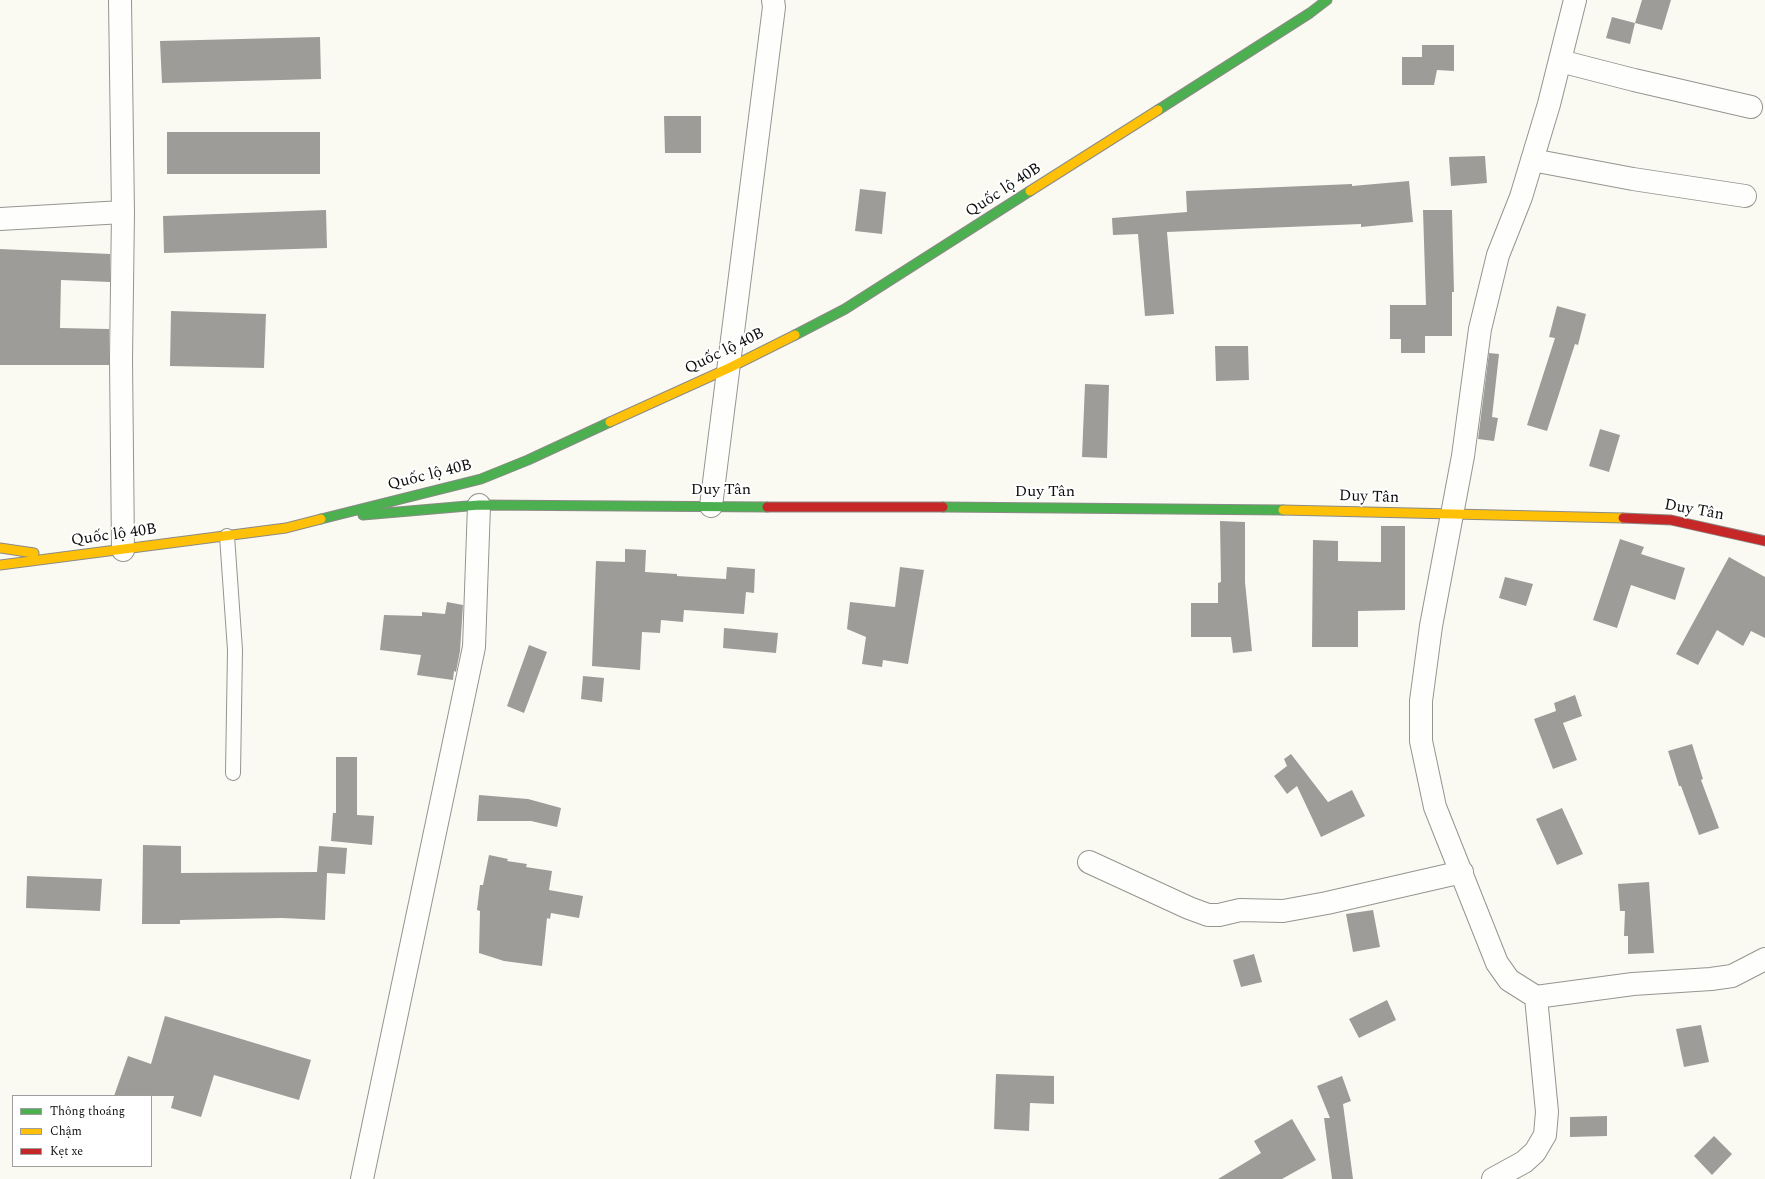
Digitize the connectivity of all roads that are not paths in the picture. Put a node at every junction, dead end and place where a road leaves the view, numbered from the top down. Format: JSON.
{"nodes":[{"id":1,"x":120,"y":0,"type":"edge"},
{"id":2,"x":773,"y":0,"type":"edge"},
{"id":3,"x":1327,"y":0,"type":"edge"},
{"id":4,"x":1575,"y":0,"type":"edge"},
{"id":5,"x":1560,"y":61,"type":"junction"},
{"id":6,"x":1751,"y":107,"type":"dead end"},
{"id":7,"x":1532,"y":160,"type":"junction"},
{"id":8,"x":1745,"y":196,"type":"dead end"},
{"id":9,"x":123,"y":212,"type":"junction"},
{"id":10,"x":0,"y":219,"type":"edge"},
{"id":11,"x":729,"y":368,"type":"junction"},
{"id":12,"x":479,"y":505,"type":"junction"},
{"id":13,"x":711,"y":506,"type":"junction"},
{"id":14,"x":1453,"y":515,"type":"junction"},
{"id":15,"x":322,"y":519,"type":"junction"},
{"id":16,"x":227,"y":536,"type":"junction"},
{"id":17,"x":1765,"y":541,"type":"edge"},
{"id":18,"x":0,"y":548,"type":"edge"},
{"id":19,"x":123,"y":550,"type":"junction"},
{"id":20,"x":65,"y":558,"type":"junction"},
{"id":21,"x":0,"y":565,"type":"edge"},
{"id":22,"x":233,"y":773,"type":"dead end"},
{"id":23,"x":1089,"y":862,"type":"dead end"},
{"id":24,"x":1462,"y":872,"type":"junction"},
{"id":25,"x":1765,"y":959,"type":"edge"},
{"id":26,"x":1536,"y":997,"type":"junction"},
{"id":27,"x":362,"y":1179,"type":"edge"},
{"id":28,"x":1492,"y":1179,"type":"edge"}],
"edges":[{"from":1,"to":9,"type":"street"},
{"from":2,"to":11,"type":"street"},
{"from":3,"to":11,"type":"main road","name":"Quốc lộ 40B"},
{"from":4,"to":5,"type":"street"},
{"from":5,"to":6,"type":"street"},
{"from":5,"to":7,"type":"street"},
{"from":7,"to":8,"type":"street"},
{"from":7,"to":14,"type":"street"},
{"from":9,"to":10,"type":"street"},
{"from":9,"to":19,"type":"street"},
{"from":11,"to":13,"type":"street"},
{"from":11,"to":15,"type":"main road","name":"Quốc lộ 40B"},
{"from":12,"to":13,"type":"main road","name":"Duy Tân"},
{"from":12,"to":15,"type":"main road","name":"Duy Tân"},
{"from":12,"to":27,"type":"street"},
{"from":13,"to":14,"type":"main road","name":"Duy Tân"},
{"from":14,"to":17,"type":"main road","name":"Duy Tân"},
{"from":14,"to":24,"type":"street"},
{"from":15,"to":16,"type":"main road","name":"Quốc lộ 40B"},
{"from":16,"to":19,"type":"main road","name":"Quốc lộ 40B"},
{"from":16,"to":22,"type":"lane"},
{"from":18,"to":20,"type":"main road","name":"Quốc lộ 40B"},
{"from":19,"to":20,"type":"main road","name":"Quốc lộ 40B"},
{"from":20,"to":21,"type":"main road","name":"Quốc lộ 40B"},
{"from":23,"to":24,"type":"street"},
{"from":24,"to":26,"type":"street"},
{"from":25,"to":26,"type":"street"},
{"from":26,"to":28,"type":"street"}]}
